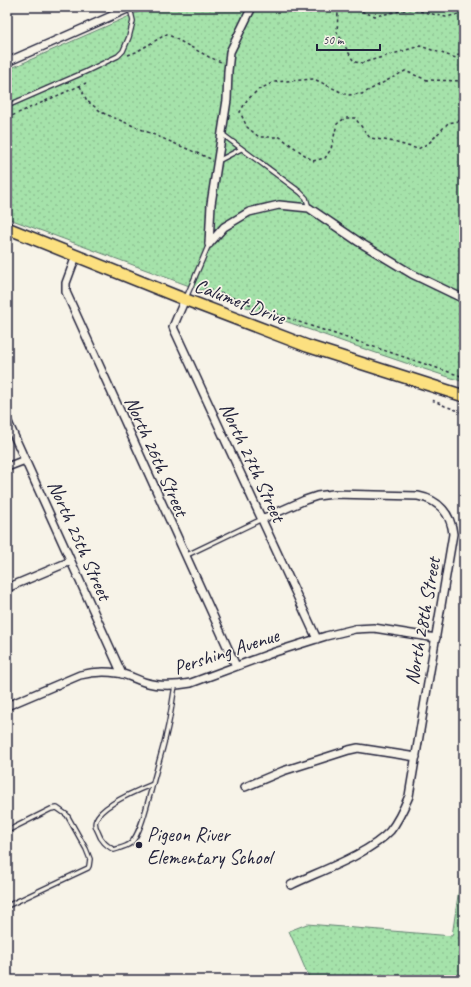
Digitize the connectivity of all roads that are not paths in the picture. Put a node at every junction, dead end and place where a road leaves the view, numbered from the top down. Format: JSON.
{"nodes":[{"id":1,"x":130,"y":7,"type":"edge"},
{"id":2,"x":252,"y":7,"type":"edge"},
{"id":3,"x":7,"y":62,"type":"edge"},
{"id":4,"x":7,"y":106,"type":"edge"},
{"id":5,"x":221,"y":133,"type":"junction"},
{"id":6,"x":241,"y":149,"type":"junction"},
{"id":7,"x":217,"y":162,"type":"junction"},
{"id":8,"x":309,"y":208,"type":"junction"},
{"id":9,"x":7,"y":228,"type":"edge"},
{"id":10,"x":209,"y":244,"type":"junction"},
{"id":11,"x":76,"y":256,"type":"junction"},
{"id":12,"x":463,"y":297,"type":"edge"},
{"id":13,"x":185,"y":299,"type":"junction"},
{"id":14,"x":464,"y":396,"type":"edge"},
{"id":15,"x":7,"y":420,"type":"edge"},
{"id":16,"x":25,"y":460,"type":"junction"},
{"id":17,"x":7,"y":468,"type":"edge"},
{"id":18,"x":262,"y":519,"type":"junction"},
{"id":19,"x":185,"y":556,"type":"junction"},
{"id":20,"x":71,"y":561,"type":"junction"},
{"id":21,"x":7,"y":588,"type":"edge"},
{"id":22,"x":436,"y":638,"type":"junction"},
{"id":23,"x":316,"y":639,"type":"junction"},
{"id":24,"x":236,"y":666,"type":"junction"},
{"id":25,"x":122,"y":674,"type":"junction"},
{"id":26,"x":175,"y":686,"type":"junction"},
{"id":27,"x":7,"y":706,"type":"edge"},
{"id":28,"x":416,"y":757,"type":"junction"},
{"id":29,"x":153,"y":784,"type":"junction"},
{"id":30,"x":246,"y":787,"type":"dead end"},
{"id":31,"x":7,"y":830,"type":"edge"},
{"id":32,"x":291,"y":885,"type":"dead end"},
{"id":33,"x":7,"y":906,"type":"edge"}],
"edges":[{"from":1,"to":3,"type":"street"},
{"from":1,"to":4,"type":"lane"},
{"from":2,"to":5,"type":"street"},
{"from":5,"to":6,"type":"lane"},
{"from":5,"to":7,"type":"street"},
{"from":6,"to":7,"type":"lane"},
{"from":6,"to":8,"type":"lane"},
{"from":7,"to":10,"type":"street"},
{"from":8,"to":10,"type":"street"},
{"from":8,"to":12,"type":"street"},
{"from":9,"to":11,"type":"main road","name":"Calumet Drive"},
{"from":10,"to":13,"type":"lane"},
{"from":11,"to":13,"type":"main road","name":"Calumet Drive"},
{"from":11,"to":19,"type":"street","name":"North 26th Street"},
{"from":13,"to":14,"type":"main road","name":"Calumet Drive"},
{"from":13,"to":18,"type":"street","name":"North 27th Street"},
{"from":15,"to":16,"type":"street","name":"North 25th Street"},
{"from":16,"to":17,"type":"street"},
{"from":16,"to":20,"type":"street","name":"North 25th Street"},
{"from":18,"to":19,"type":"lane"},
{"from":18,"to":22,"type":"street","name":"North 28th Street"},
{"from":18,"to":23,"type":"street","name":"North 27th Street"},
{"from":19,"to":24,"type":"street","name":"North 26th Street"},
{"from":20,"to":21,"type":"street"},
{"from":20,"to":25,"type":"street","name":"North 25th Street"},
{"from":22,"to":23,"type":"street","name":"Pershing Avenue"},
{"from":22,"to":28,"type":"street","name":"North 28th Street"},
{"from":23,"to":24,"type":"street","name":"Pershing Avenue"},
{"from":24,"to":26,"type":"street","name":"Pershing Avenue"},
{"from":25,"to":26,"type":"street","name":"Pershing Avenue"},
{"from":25,"to":27,"type":"street","name":"Pershing Avenue"},
{"from":26,"to":29,"type":"lane"},
{"from":28,"to":30,"type":"street"},
{"from":28,"to":32,"type":"street","name":"North 28th Street"},
{"from":29,"to":29,"type":"lane"},
{"from":31,"to":33,"type":"lane"}]}
